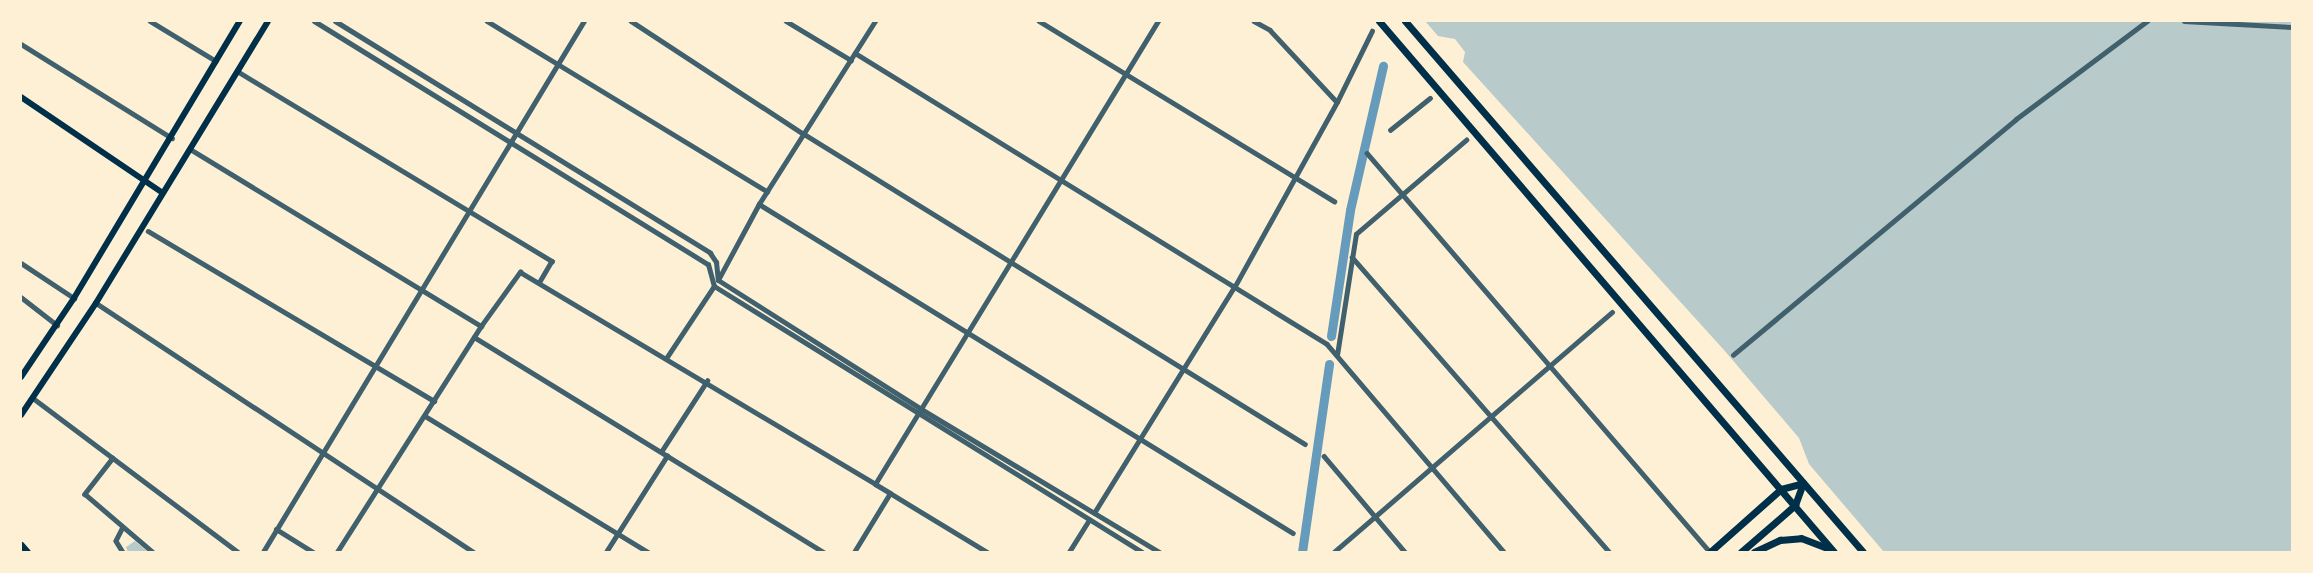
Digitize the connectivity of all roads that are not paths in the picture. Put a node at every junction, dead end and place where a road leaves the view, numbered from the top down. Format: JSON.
{"nodes":[{"id":1,"x":150,"y":21,"type":"edge"},
{"id":2,"x":240,"y":21,"type":"edge"},
{"id":3,"x":268,"y":21,"type":"edge"},
{"id":4,"x":314,"y":21,"type":"edge"},
{"id":5,"x":335,"y":21,"type":"edge"},
{"id":6,"x":487,"y":21,"type":"edge"},
{"id":7,"x":584,"y":21,"type":"edge"},
{"id":8,"x":631,"y":21,"type":"edge"},
{"id":9,"x":786,"y":21,"type":"edge"},
{"id":10,"x":875,"y":21,"type":"edge"},
{"id":11,"x":1039,"y":21,"type":"edge"},
{"id":12,"x":1158,"y":21,"type":"edge"},
{"id":13,"x":1254,"y":21,"type":"edge"},
{"id":14,"x":1379,"y":21,"type":"edge"},
{"id":15,"x":1405,"y":21,"type":"edge"},
{"id":16,"x":2147,"y":21,"type":"edge"},
{"id":17,"x":2184,"y":21,"type":"edge"},
{"id":18,"x":2292,"y":27,"type":"edge"},
{"id":19,"x":1372,"y":30,"type":"dead end"},
{"id":20,"x":21,"y":44,"type":"edge"},
{"id":21,"x":855,"y":53,"type":"junction"},
{"id":22,"x":850,"y":60,"type":"junction"},
{"id":23,"x":216,"y":61,"type":"junction"},
{"id":24,"x":558,"y":64,"type":"junction"},
{"id":25,"x":237,"y":71,"type":"junction"},
{"id":26,"x":1125,"y":76,"type":"junction"},
{"id":27,"x":21,"y":97,"type":"edge"},
{"id":28,"x":1430,"y":98,"type":"dead end"},
{"id":29,"x":1337,"y":102,"type":"junction"},
{"id":30,"x":1390,"y":130,"type":"dead end"},
{"id":31,"x":517,"y":133,"type":"junction"},
{"id":32,"x":804,"y":134,"type":"junction"},
{"id":33,"x":172,"y":138,"type":"junction"},
{"id":34,"x":1466,"y":140,"type":"dead end"},
{"id":35,"x":510,"y":142,"type":"junction"},
{"id":36,"x":190,"y":149,"type":"junction"},
{"id":37,"x":1367,"y":153,"type":"dead end"},
{"id":38,"x":1295,"y":178,"type":"junction"},
{"id":39,"x":1060,"y":181,"type":"junction"},
{"id":40,"x":146,"y":182,"type":"junction"},
{"id":41,"x":767,"y":191,"type":"junction"},
{"id":42,"x":164,"y":193,"type":"junction"},
{"id":43,"x":1403,"y":194,"type":"junction"},
{"id":44,"x":1335,"y":201,"type":"dead end"},
{"id":45,"x":759,"y":204,"type":"junction"},
{"id":46,"x":469,"y":210,"type":"junction"},
{"id":47,"x":148,"y":231,"type":"dead end"},
{"id":48,"x":1352,"y":258,"type":"junction"},
{"id":49,"x":21,"y":263,"type":"edge"},
{"id":50,"x":1010,"y":263,"type":"junction"},
{"id":51,"x":718,"y":280,"type":"junction"},
{"id":52,"x":540,"y":282,"type":"junction"},
{"id":53,"x":714,"y":286,"type":"junction"},
{"id":54,"x":1235,"y":286,"type":"junction"},
{"id":55,"x":421,"y":290,"type":"junction"},
{"id":56,"x":21,"y":297,"type":"edge"},
{"id":57,"x":74,"y":298,"type":"junction"},
{"id":58,"x":96,"y":303,"type":"junction"},
{"id":59,"x":1612,"y":312,"type":"dead end"},
{"id":60,"x":57,"y":325,"type":"junction"},
{"id":61,"x":481,"y":326,"type":"junction"},
{"id":62,"x":966,"y":335,"type":"junction"},
{"id":63,"x":474,"y":337,"type":"junction"},
{"id":64,"x":1337,"y":355,"type":"junction"},
{"id":65,"x":1733,"y":355,"type":"dead end"},
{"id":66,"x":667,"y":357,"type":"junction"},
{"id":67,"x":1550,"y":365,"type":"junction"},
{"id":68,"x":375,"y":366,"type":"junction"},
{"id":69,"x":1183,"y":367,"type":"junction"},
{"id":70,"x":21,"y":377,"type":"edge"},
{"id":71,"x":707,"y":381,"type":"junction"},
{"id":72,"x":33,"y":398,"type":"junction"},
{"id":73,"x":434,"y":402,"type":"junction"},
{"id":74,"x":919,"y":412,"type":"junction"},
{"id":75,"x":21,"y":415,"type":"edge"},
{"id":76,"x":425,"y":416,"type":"junction"},
{"id":77,"x":1491,"y":417,"type":"junction"},
{"id":78,"x":1140,"y":438,"type":"junction"},
{"id":79,"x":1305,"y":444,"type":"dead end"},
{"id":80,"x":661,"y":452,"type":"junction"},
{"id":81,"x":322,"y":453,"type":"junction"},
{"id":82,"x":667,"y":456,"type":"junction"},
{"id":83,"x":1324,"y":456,"type":"dead end"},
{"id":84,"x":113,"y":458,"type":"junction"},
{"id":85,"x":1432,"y":467,"type":"junction"},
{"id":86,"x":1803,"y":483,"type":"junction"},
{"id":87,"x":875,"y":484,"type":"junction"},
{"id":88,"x":1781,"y":489,"type":"junction"},
{"id":89,"x":376,"y":491,"type":"junction"},
{"id":90,"x":890,"y":493,"type":"junction"},
{"id":91,"x":1795,"y":505,"type":"junction"},
{"id":92,"x":1094,"y":513,"type":"junction"},
{"id":93,"x":1375,"y":516,"type":"junction"},
{"id":94,"x":1089,"y":520,"type":"junction"},
{"id":95,"x":122,"y":529,"type":"junction"},
{"id":96,"x":276,"y":529,"type":"junction"},
{"id":97,"x":1293,"y":532,"type":"dead end"},
{"id":98,"x":618,"y":534,"type":"junction"},
{"id":99,"x":21,"y":545,"type":"edge"},
{"id":100,"x":27,"y":552,"type":"edge"},
{"id":101,"x":123,"y":552,"type":"edge"},
{"id":102,"x":153,"y":552,"type":"edge"},
{"id":103,"x":238,"y":552,"type":"edge"},
{"id":104,"x":263,"y":552,"type":"edge"},
{"id":105,"x":314,"y":552,"type":"edge"},
{"id":106,"x":337,"y":552,"type":"edge"},
{"id":107,"x":473,"y":552,"type":"edge"},
{"id":108,"x":606,"y":552,"type":"edge"},
{"id":109,"x":648,"y":552,"type":"edge"},
{"id":110,"x":824,"y":552,"type":"edge"},
{"id":111,"x":854,"y":552,"type":"edge"},
{"id":112,"x":987,"y":552,"type":"edge"},
{"id":113,"x":1069,"y":552,"type":"edge"},
{"id":114,"x":1142,"y":552,"type":"edge"},
{"id":115,"x":1159,"y":552,"type":"edge"},
{"id":116,"x":1334,"y":552,"type":"edge"},
{"id":117,"x":1405,"y":552,"type":"edge"},
{"id":118,"x":1504,"y":552,"type":"edge"},
{"id":119,"x":1608,"y":552,"type":"edge"},
{"id":120,"x":1710,"y":552,"type":"edge"},
{"id":121,"x":1741,"y":552,"type":"edge"},
{"id":122,"x":1754,"y":552,"type":"edge"},
{"id":123,"x":1834,"y":552,"type":"edge"},
{"id":124,"x":1863,"y":552,"type":"edge"}],
"edges":[{"from":1,"to":23,"type":"street"},
{"from":2,"to":23,"type":"main road"},
{"from":3,"to":25,"type":"main road"},
{"from":4,"to":35,"type":"street"},
{"from":5,"to":31,"type":"street"},
{"from":6,"to":24,"type":"street"},
{"from":7,"to":24,"type":"street"},
{"from":8,"to":32,"type":"street"},
{"from":9,"to":22,"type":"street"},
{"from":10,"to":21,"type":"street"},
{"from":11,"to":26,"type":"street"},
{"from":12,"to":26,"type":"street"},
{"from":13,"to":29,"type":"street"},
{"from":14,"to":88,"type":"main road"},
{"from":15,"to":86,"type":"main road"},
{"from":16,"to":65,"type":"street"},
{"from":17,"to":18,"type":"street"},
{"from":19,"to":29,"type":"street"},
{"from":20,"to":33,"type":"street"},
{"from":21,"to":22,"type":"street"},
{"from":21,"to":39,"type":"street"},
{"from":22,"to":32,"type":"street"},
{"from":23,"to":33,"type":"main road"},
{"from":24,"to":31,"type":"street"},
{"from":24,"to":41,"type":"street"},
{"from":25,"to":36,"type":"main road"},
{"from":25,"to":46,"type":"street"},
{"from":26,"to":38,"type":"street"},
{"from":26,"to":39,"type":"street"},
{"from":27,"to":40,"type":"main road"},
{"from":28,"to":30,"type":"street"},
{"from":29,"to":38,"type":"street"},
{"from":31,"to":35,"type":"street"},
{"from":31,"to":51,"type":"street"},
{"from":32,"to":41,"type":"street"},
{"from":32,"to":50,"type":"street"},
{"from":33,"to":40,"type":"main road"},
{"from":34,"to":43,"type":"street"},
{"from":35,"to":46,"type":"street"},
{"from":35,"to":53,"type":"street"},
{"from":36,"to":42,"type":"main road"},
{"from":36,"to":55,"type":"street"},
{"from":37,"to":43,"type":"street"},
{"from":38,"to":44,"type":"street"},
{"from":38,"to":54,"type":"street"},
{"from":39,"to":50,"type":"street"},
{"from":39,"to":54,"type":"street"},
{"from":40,"to":42,"type":"main road"},
{"from":40,"to":57,"type":"main road"},
{"from":41,"to":45,"type":"street"},
{"from":42,"to":58,"type":"main road"},
{"from":43,"to":48,"type":"street"},
{"from":43,"to":67,"type":"street"},
{"from":45,"to":51,"type":"street"},
{"from":45,"to":62,"type":"street"},
{"from":46,"to":52,"type":"street"},
{"from":46,"to":55,"type":"street"},
{"from":47,"to":68,"type":"street"},
{"from":48,"to":64,"type":"street"},
{"from":48,"to":77,"type":"street"},
{"from":49,"to":57,"type":"street"},
{"from":50,"to":62,"type":"street"},
{"from":50,"to":69,"type":"street"},
{"from":51,"to":53,"type":"street"},
{"from":51,"to":74,"type":"street"},
{"from":52,"to":61,"type":"street"},
{"from":52,"to":66,"type":"street"},
{"from":53,"to":66,"type":"street"},
{"from":53,"to":74,"type":"street"},
{"from":54,"to":64,"type":"street"},
{"from":54,"to":69,"type":"street"},
{"from":55,"to":61,"type":"street"},
{"from":55,"to":68,"type":"street"},
{"from":56,"to":60,"type":"street"},
{"from":57,"to":60,"type":"main road"},
{"from":58,"to":72,"type":"main road"},
{"from":58,"to":81,"type":"street"},
{"from":59,"to":67,"type":"street"},
{"from":60,"to":70,"type":"main road"},
{"from":61,"to":63,"type":"street"},
{"from":62,"to":74,"type":"street"},
{"from":62,"to":78,"type":"street"},
{"from":63,"to":73,"type":"street"},
{"from":63,"to":80,"type":"street"},
{"from":64,"to":85,"type":"street"},
{"from":66,"to":71,"type":"street"},
{"from":67,"to":77,"type":"street"},
{"from":67,"to":120,"type":"street"},
{"from":68,"to":73,"type":"street"},
{"from":68,"to":81,"type":"street"},
{"from":69,"to":78,"type":"street"},
{"from":69,"to":79,"type":"street"},
{"from":71,"to":80,"type":"street"},
{"from":71,"to":87,"type":"street"},
{"from":72,"to":75,"type":"main road"},
{"from":72,"to":84,"type":"street"},
{"from":73,"to":76,"type":"street"},
{"from":74,"to":87,"type":"street"},
{"from":74,"to":92,"type":"street"},
{"from":74,"to":94,"type":"street"},
{"from":76,"to":89,"type":"street"},
{"from":76,"to":98,"type":"street"},
{"from":77,"to":85,"type":"street"},
{"from":77,"to":119,"type":"street"},
{"from":78,"to":92,"type":"street"},
{"from":78,"to":97,"type":"street"},
{"from":80,"to":82,"type":"street"},
{"from":81,"to":89,"type":"street"},
{"from":81,"to":96,"type":"street"},
{"from":82,"to":98,"type":"street"},
{"from":82,"to":110,"type":"street"},
{"from":83,"to":93,"type":"street"},
{"from":84,"to":95,"type":"street"},
{"from":84,"to":103,"type":"street"},
{"from":85,"to":93,"type":"street"},
{"from":85,"to":118,"type":"street"},
{"from":86,"to":88,"type":"main road"},
{"from":86,"to":91,"type":"main road"},
{"from":86,"to":124,"type":"main road"},
{"from":87,"to":90,"type":"street"},
{"from":88,"to":91,"type":"main road"},
{"from":88,"to":120,"type":"main road"},
{"from":89,"to":106,"type":"street"},
{"from":89,"to":107,"type":"street"},
{"from":90,"to":111,"type":"street"},
{"from":90,"to":112,"type":"street"},
{"from":91,"to":121,"type":"main road"},
{"from":91,"to":123,"type":"main road"},
{"from":92,"to":115,"type":"street"},
{"from":93,"to":116,"type":"street"},
{"from":93,"to":117,"type":"street"},
{"from":94,"to":113,"type":"street"},
{"from":94,"to":114,"type":"street"},
{"from":95,"to":101,"type":"street"},
{"from":95,"to":102,"type":"street"},
{"from":96,"to":104,"type":"street"},
{"from":96,"to":105,"type":"street"},
{"from":98,"to":108,"type":"street"},
{"from":98,"to":109,"type":"street"},
{"from":99,"to":100,"type":"main road"},
{"from":122,"to":123,"type":"main road"}]}
